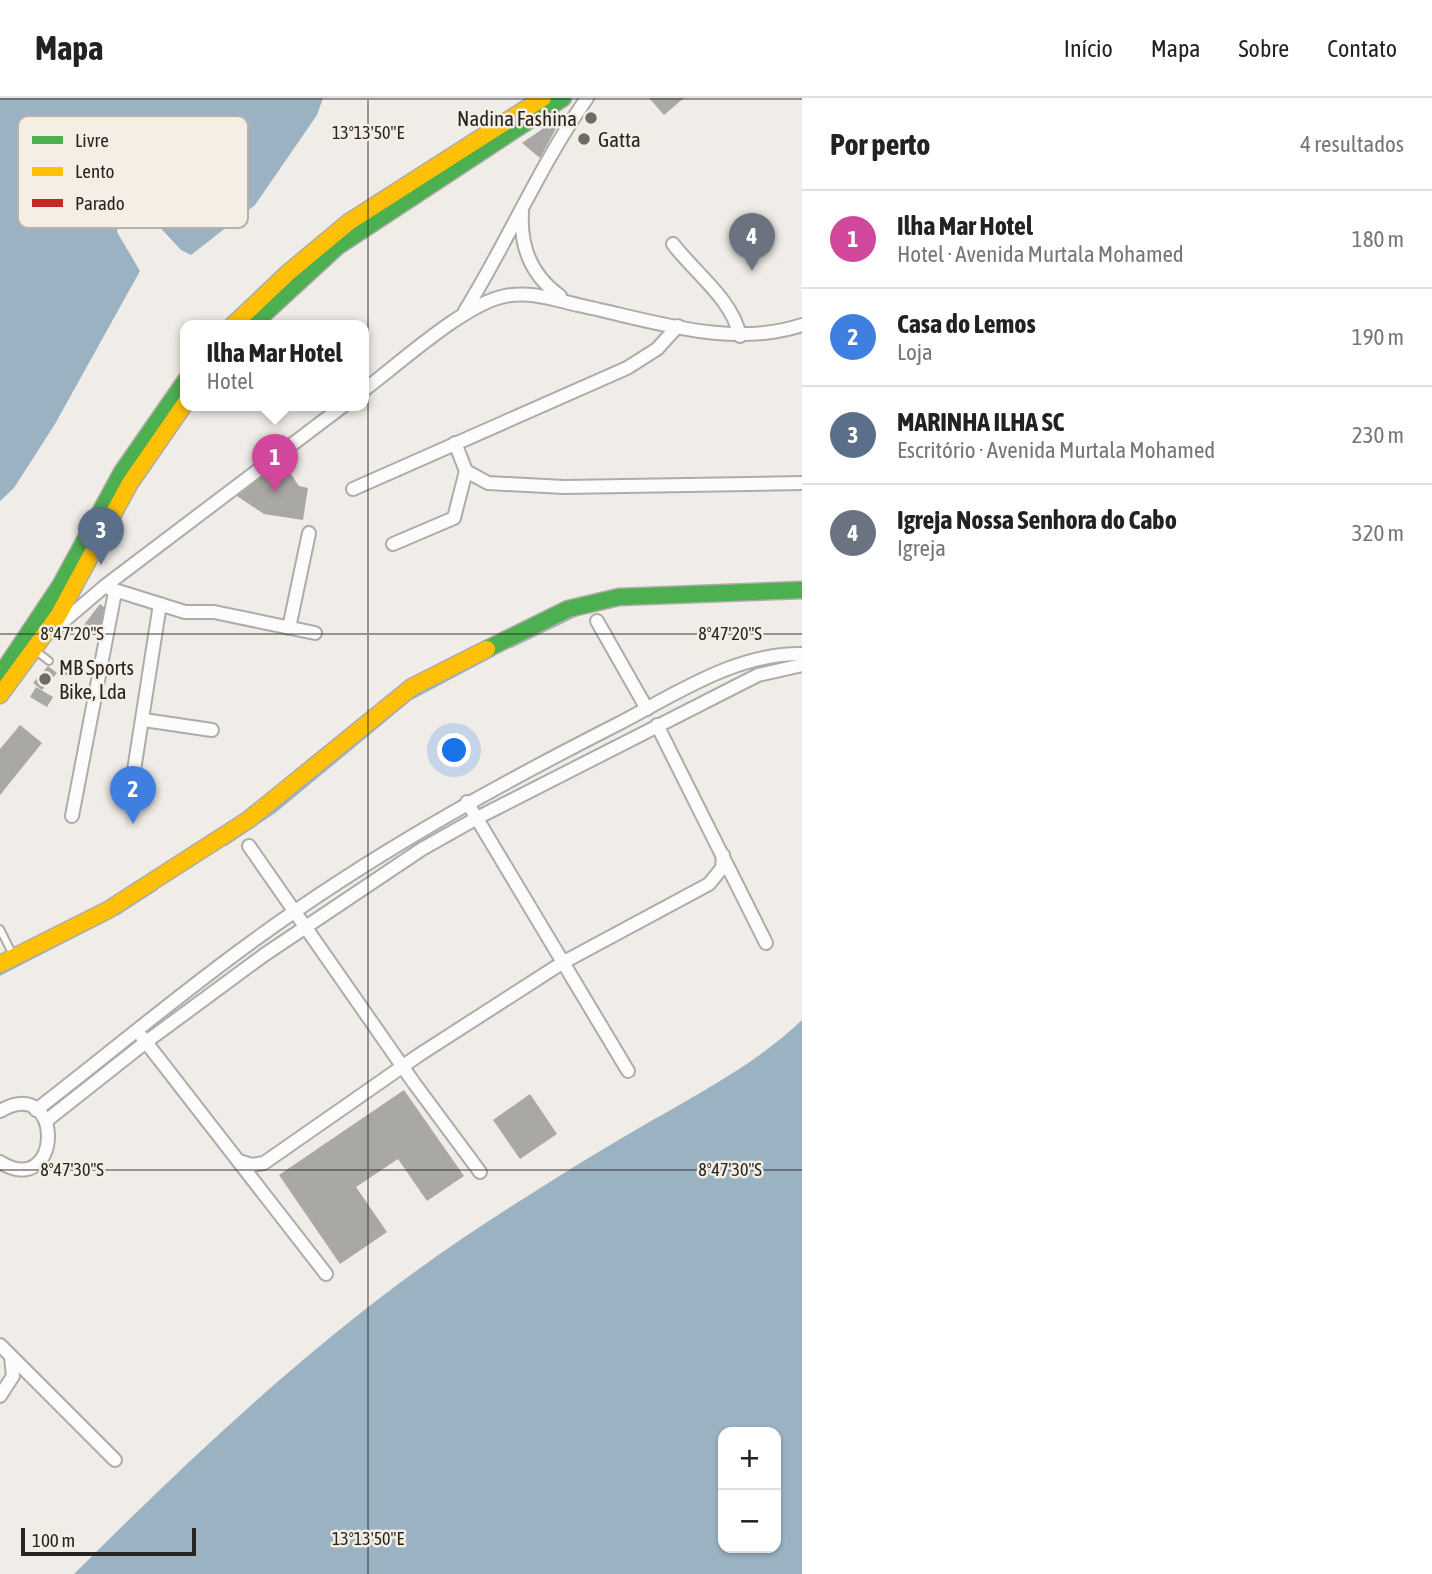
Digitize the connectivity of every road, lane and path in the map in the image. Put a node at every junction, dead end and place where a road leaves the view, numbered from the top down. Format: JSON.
{"nodes":[{"id":1,"x":542,"y":98,"type":"edge"},
{"id":2,"x":563,"y":98,"type":"edge"},
{"id":3,"x":587,"y":98,"type":"edge"},
{"id":4,"x":522,"y":207,"type":"junction"},
{"id":5,"x":673,"y":244,"type":"dead end"},
{"id":6,"x":569,"y":303,"type":"junction"},
{"id":7,"x":461,"y":317,"type":"junction"},
{"id":8,"x":238,"y":320,"type":"edge"},
{"id":9,"x":258,"y":320,"type":"edge"},
{"id":10,"x":678,"y":326,"type":"junction"},
{"id":11,"x":802,"y":326,"type":"edge"},
{"id":12,"x":740,"y":336,"type":"junction"},
{"id":13,"x":369,"y":386,"type":"edge"},
{"id":14,"x":180,"y":389,"type":"edge"},
{"id":15,"x":180,"y":411,"type":"edge"},
{"id":16,"x":336,"y":411,"type":"edge"},
{"id":17,"x":455,"y":443,"type":"junction"},
{"id":18,"x":466,"y":471,"type":"junction"},
{"id":19,"x":802,"y":483,"type":"edge"},
{"id":20,"x":353,"y":489,"type":"dead end"},
{"id":21,"x":309,"y":533,"type":"dead end"},
{"id":22,"x":393,"y":544,"type":"dead end"},
{"id":23,"x":110,"y":589,"type":"junction"},
{"id":24,"x":802,"y":590,"type":"edge"},
{"id":25,"x":160,"y":604,"type":"junction"},
{"id":26,"x":597,"y":621,"type":"dead end"},
{"id":27,"x":289,"y":628,"type":"junction"},
{"id":28,"x":315,"y":633,"type":"dead end"},
{"id":29,"x":38,"y":646,"type":"junction"},
{"id":30,"x":802,"y":654,"type":"edge"},
{"id":31,"x":49,"y":661,"type":"dead end"},
{"id":32,"x":802,"y":665,"type":"edge"},
{"id":33,"x":0,"y":676,"type":"edge"},
{"id":34,"x":0,"y":695,"type":"edge"},
{"id":35,"x":647,"y":709,"type":"junction"},
{"id":36,"x":144,"y":720,"type":"junction"},
{"id":37,"x":657,"y":725,"type":"junction"},
{"id":38,"x":212,"y":730,"type":"dead end"},
{"id":39,"x":132,"y":783,"type":"dead end"},
{"id":40,"x":467,"y":802,"type":"junction"},
{"id":41,"x":72,"y":816,"type":"dead end"},
{"id":42,"x":477,"y":818,"type":"junction"},
{"id":43,"x":249,"y":846,"type":"dead end"},
{"id":44,"x":723,"y":855,"type":"junction"},
{"id":45,"x":295,"y":911,"type":"junction"},
{"id":46,"x":306,"y":926,"type":"junction"},
{"id":47,"x":0,"y":929,"type":"edge"},
{"id":48,"x":766,"y":943,"type":"dead end"},
{"id":49,"x":7,"y":961,"type":"edge"},
{"id":50,"x":562,"y":963,"type":"junction"},
{"id":51,"x":135,"y":1029,"type":"junction"},
{"id":52,"x":146,"y":1042,"type":"junction"},
{"id":53,"x":402,"y":1066,"type":"junction"},
{"id":54,"x":628,"y":1071,"type":"dead end"},
{"id":55,"x":0,"y":1111,"type":"edge"},
{"id":56,"x":36,"y":1111,"type":"junction"},
{"id":57,"x":46,"y":1121,"type":"junction"},
{"id":58,"x":239,"y":1161,"type":"junction"},
{"id":59,"x":0,"y":1162,"type":"edge"},
{"id":60,"x":480,"y":1172,"type":"dead end"},
{"id":61,"x":326,"y":1274,"type":"dead end"},
{"id":62,"x":0,"y":1345,"type":"edge"},
{"id":63,"x":11,"y":1357,"type":"junction"},
{"id":64,"x":0,"y":1396,"type":"edge"},
{"id":65,"x":115,"y":1460,"type":"dead end"}],
"edges":[{"from":1,"to":8,"type":"street"},
{"from":2,"to":9,"type":"street"},
{"from":3,"to":4,"type":"street"},
{"from":4,"to":6,"type":"street"},
{"from":4,"to":7,"type":"street"},
{"from":5,"to":12,"type":"street"},
{"from":6,"to":7,"type":"street"},
{"from":6,"to":10,"type":"street"},
{"from":7,"to":13,"type":"street"},
{"from":10,"to":12,"type":"street"},
{"from":10,"to":17,"type":"street"},
{"from":11,"to":12,"type":"street"},
{"from":14,"to":33,"type":"street"},
{"from":15,"to":29,"type":"street"},
{"from":16,"to":23,"type":"street"},
{"from":17,"to":18,"type":"street"},
{"from":17,"to":20,"type":"street"},
{"from":18,"to":19,"type":"street"},
{"from":18,"to":22,"type":"street"},
{"from":21,"to":27,"type":"street"},
{"from":23,"to":25,"type":"street"},
{"from":23,"to":29,"type":"street"},
{"from":23,"to":41,"type":"street"},
{"from":24,"to":49,"type":"street"},
{"from":25,"to":27,"type":"street"},
{"from":25,"to":36,"type":"street"},
{"from":26,"to":35,"type":"street"},
{"from":27,"to":28,"type":"street"},
{"from":29,"to":31,"type":"lane"},
{"from":29,"to":34,"type":"street"},
{"from":30,"to":35,"type":"street"},
{"from":32,"to":37,"type":"street"},
{"from":35,"to":40,"type":"street"},
{"from":36,"to":38,"type":"street"},
{"from":36,"to":39,"type":"street"},
{"from":37,"to":42,"type":"street"},
{"from":37,"to":44,"type":"street"},
{"from":40,"to":42,"type":"street"},
{"from":40,"to":45,"type":"street"},
{"from":42,"to":46,"type":"street"},
{"from":42,"to":50,"type":"street"},
{"from":43,"to":45,"type":"street"},
{"from":44,"to":48,"type":"street"},
{"from":44,"to":50,"type":"street"},
{"from":45,"to":46,"type":"street"},
{"from":45,"to":51,"type":"street"},
{"from":46,"to":52,"type":"street"},
{"from":46,"to":53,"type":"street"},
{"from":47,"to":49,"type":"lane"},
{"from":50,"to":53,"type":"street"},
{"from":50,"to":54,"type":"street"},
{"from":51,"to":52,"type":"street"},
{"from":51,"to":56,"type":"street"},
{"from":52,"to":57,"type":"street"},
{"from":52,"to":58,"type":"street"},
{"from":53,"to":58,"type":"street"},
{"from":53,"to":60,"type":"street"},
{"from":55,"to":56,"type":"street"},
{"from":56,"to":57,"type":"street"},
{"from":57,"to":59,"type":"street"},
{"from":58,"to":61,"type":"street"},
{"from":62,"to":63,"type":"street"},
{"from":63,"to":64,"type":"street"},
{"from":63,"to":65,"type":"street"}]}
